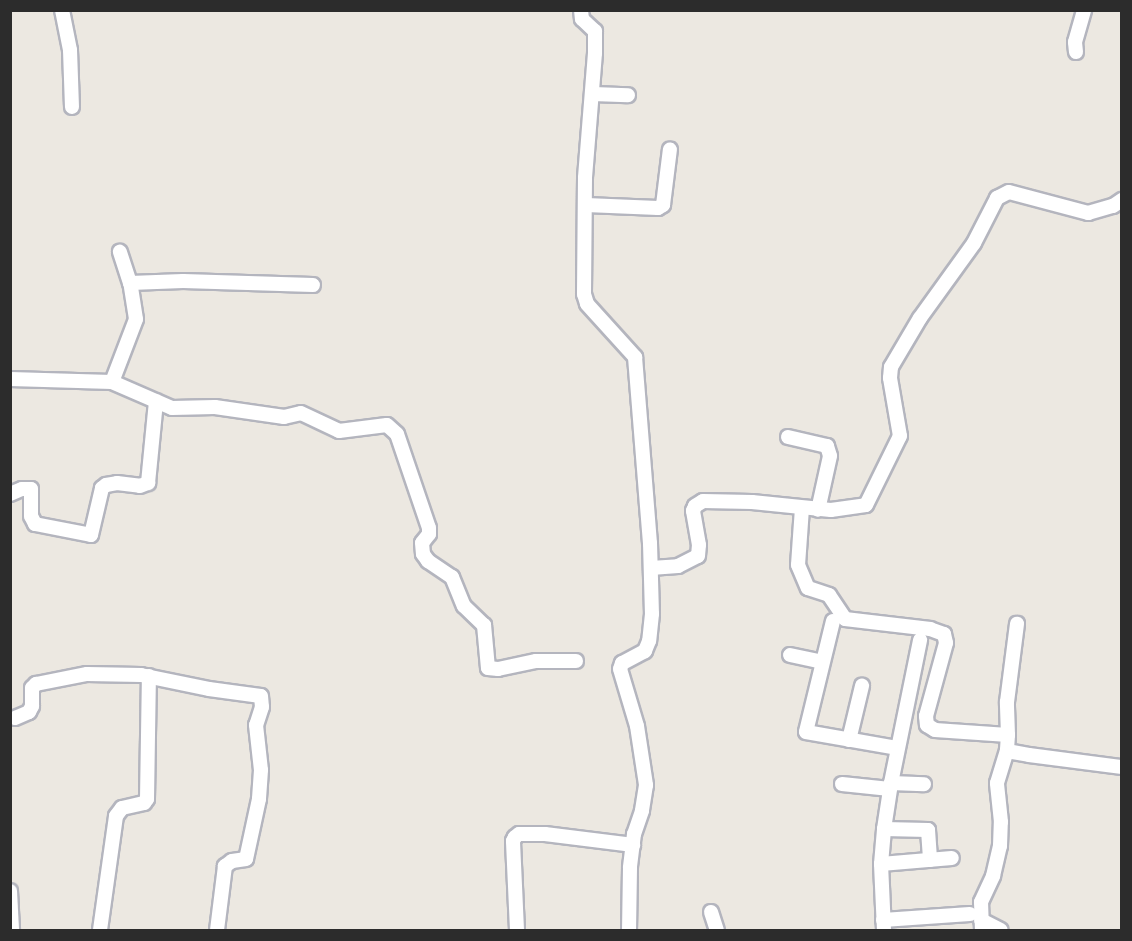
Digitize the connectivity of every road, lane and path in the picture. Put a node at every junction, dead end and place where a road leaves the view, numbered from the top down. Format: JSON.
{"nodes":[{"id":1,"x":62,"y":10,"type":"edge"},
{"id":2,"x":581,"y":10,"type":"edge"},
{"id":3,"x":1084,"y":10,"type":"edge"},
{"id":4,"x":1076,"y":52,"type":"dead end"},
{"id":5,"x":593,"y":94,"type":"junction"},
{"id":6,"x":628,"y":95,"type":"dead end"},
{"id":7,"x":72,"y":107,"type":"dead end"},
{"id":8,"x":670,"y":149,"type":"dead end"},
{"id":9,"x":1122,"y":200,"type":"edge"},
{"id":10,"x":586,"y":205,"type":"junction"},
{"id":11,"x":120,"y":252,"type":"dead end"},
{"id":12,"x":130,"y":283,"type":"junction"},
{"id":13,"x":313,"y":285,"type":"dead end"},
{"id":14,"x":10,"y":379,"type":"edge"},
{"id":15,"x":112,"y":382,"type":"junction"},
{"id":16,"x":156,"y":401,"type":"junction"},
{"id":17,"x":789,"y":437,"type":"dead end"},
{"id":18,"x":10,"y":494,"type":"edge"},
{"id":19,"x":802,"y":508,"type":"junction"},
{"id":20,"x":818,"y":510,"type":"junction"},
{"id":21,"x":651,"y":568,"type":"junction"},
{"id":22,"x":833,"y":621,"type":"dead end"},
{"id":23,"x":1017,"y":624,"type":"dead end"},
{"id":24,"x":920,"y":640,"type":"dead end"},
{"id":25,"x":790,"y":655,"type":"dead end"},
{"id":26,"x":576,"y":661,"type":"dead end"},
{"id":27,"x":822,"y":662,"type":"junction"},
{"id":28,"x":149,"y":676,"type":"junction"},
{"id":29,"x":862,"y":686,"type":"dead end"},
{"id":30,"x":15,"y":718,"type":"dead end"},
{"id":31,"x":1008,"y":735,"type":"junction"},
{"id":32,"x":849,"y":740,"type":"junction"},
{"id":33,"x":897,"y":748,"type":"junction"},
{"id":34,"x":1006,"y":751,"type":"junction"},
{"id":35,"x":1122,"y":767,"type":"edge"},
{"id":36,"x":842,"y":784,"type":"dead end"},
{"id":37,"x":924,"y":784,"type":"dead end"},
{"id":38,"x":890,"y":786,"type":"junction"},
{"id":39,"x":884,"y":829,"type":"junction"},
{"id":40,"x":633,"y":845,"type":"junction"},
{"id":41,"x":952,"y":858,"type":"dead end"},
{"id":42,"x":930,"y":860,"type":"junction"},
{"id":43,"x":881,"y":864,"type":"junction"},
{"id":44,"x":10,"y":891,"type":"edge"},
{"id":45,"x":711,"y":912,"type":"dead end"},
{"id":46,"x":978,"y":922,"type":"edge"},
{"id":47,"x":884,"y":925,"type":"edge"},
{"id":48,"x":12,"y":930,"type":"edge"},
{"id":49,"x":100,"y":930,"type":"edge"},
{"id":50,"x":218,"y":930,"type":"edge"},
{"id":51,"x":517,"y":930,"type":"edge"},
{"id":52,"x":629,"y":930,"type":"edge"},
{"id":53,"x":717,"y":930,"type":"edge"},
{"id":54,"x":1001,"y":930,"type":"edge"}],
"edges":[{"from":1,"to":7,"type":"street"},
{"from":2,"to":5,"type":"street"},
{"from":3,"to":4,"type":"street"},
{"from":5,"to":6,"type":"street"},
{"from":5,"to":10,"type":"street"},
{"from":8,"to":10,"type":"street"},
{"from":9,"to":20,"type":"street"},
{"from":10,"to":21,"type":"street"},
{"from":11,"to":12,"type":"street"},
{"from":12,"to":13,"type":"street"},
{"from":12,"to":15,"type":"street"},
{"from":14,"to":15,"type":"street"},
{"from":15,"to":16,"type":"street"},
{"from":16,"to":18,"type":"street"},
{"from":16,"to":26,"type":"street"},
{"from":17,"to":20,"type":"street"},
{"from":19,"to":20,"type":"street"},
{"from":19,"to":21,"type":"street"},
{"from":19,"to":31,"type":"street"},
{"from":21,"to":40,"type":"street"},
{"from":22,"to":27,"type":"street"},
{"from":23,"to":31,"type":"street"},
{"from":24,"to":33,"type":"street"},
{"from":25,"to":27,"type":"street"},
{"from":27,"to":32,"type":"street"},
{"from":28,"to":30,"type":"street"},
{"from":28,"to":49,"type":"street"},
{"from":28,"to":50,"type":"street"},
{"from":29,"to":32,"type":"street"},
{"from":31,"to":34,"type":"street"},
{"from":32,"to":33,"type":"street"},
{"from":33,"to":38,"type":"street"},
{"from":34,"to":35,"type":"street"},
{"from":34,"to":46,"type":"street"},
{"from":36,"to":38,"type":"street"},
{"from":37,"to":38,"type":"street"},
{"from":38,"to":39,"type":"street"},
{"from":39,"to":42,"type":"street"},
{"from":39,"to":43,"type":"street"},
{"from":40,"to":51,"type":"street"},
{"from":40,"to":52,"type":"street"},
{"from":41,"to":42,"type":"street"},
{"from":42,"to":43,"type":"street"},
{"from":43,"to":47,"type":"street"},
{"from":44,"to":48,"type":"street"},
{"from":45,"to":53,"type":"street"},
{"from":46,"to":47,"type":"street"},
{"from":46,"to":54,"type":"street"}]}
